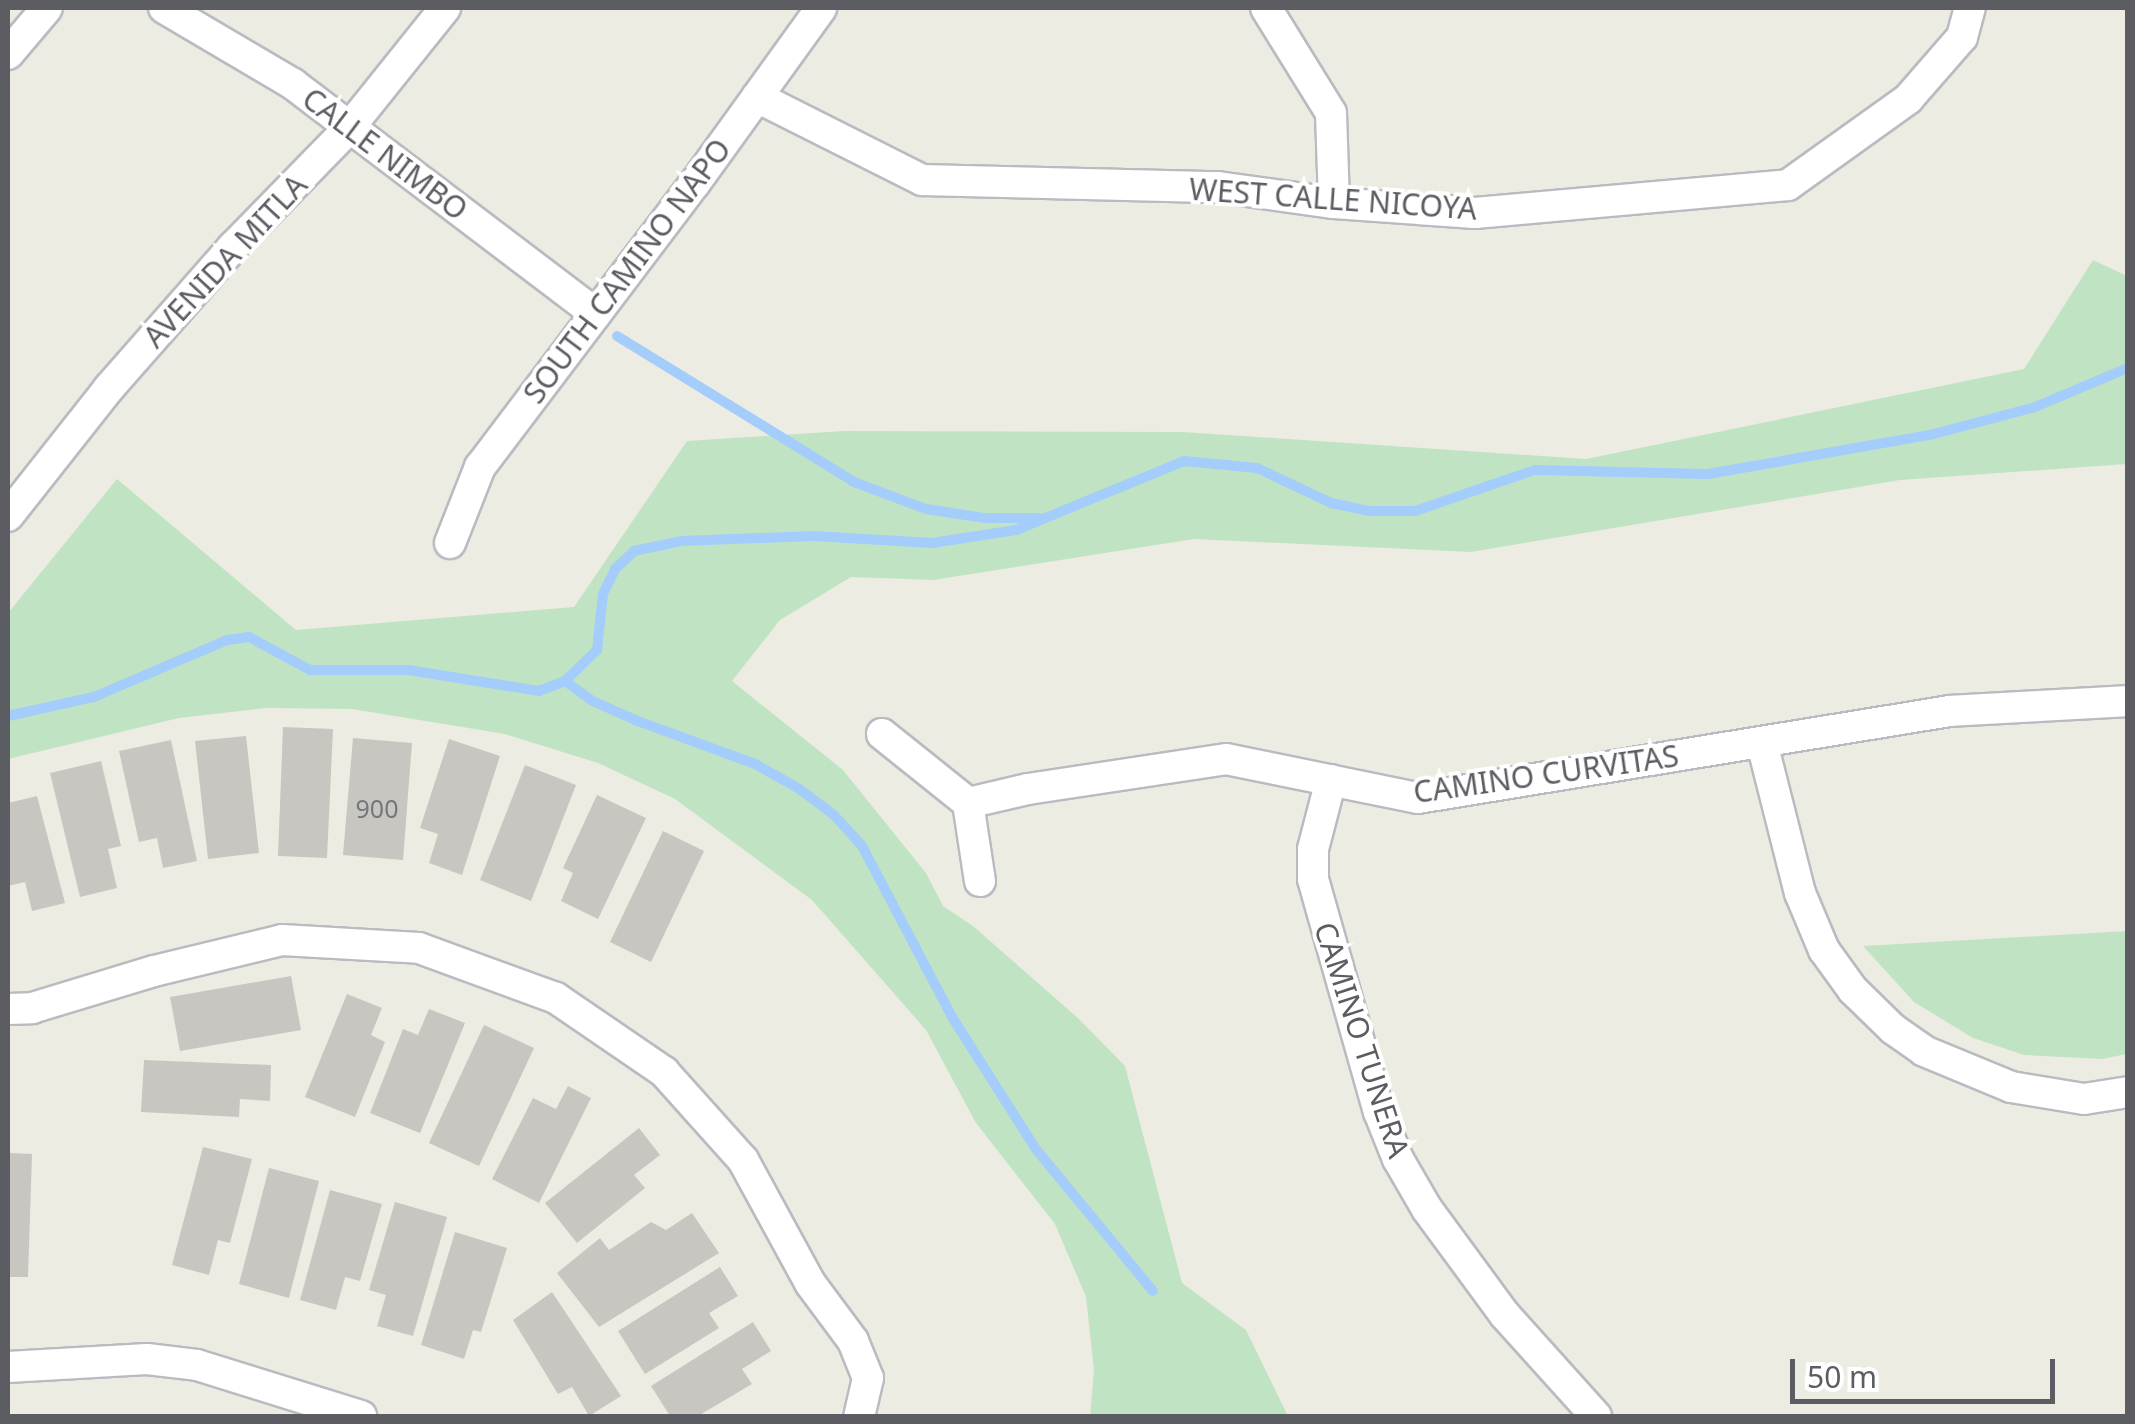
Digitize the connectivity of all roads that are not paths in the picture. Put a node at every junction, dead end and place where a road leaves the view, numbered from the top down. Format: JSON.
{"nodes":[{"id":1,"x":46,"y":8,"type":"edge"},
{"id":2,"x":164,"y":8,"type":"edge"},
{"id":3,"x":445,"y":8,"type":"edge"},
{"id":4,"x":821,"y":8,"type":"edge"},
{"id":5,"x":1266,"y":8,"type":"edge"},
{"id":6,"x":1970,"y":8,"type":"edge"},
{"id":7,"x":8,"y":54,"type":"edge"},
{"id":8,"x":757,"y":97,"type":"junction"},
{"id":9,"x":349,"y":128,"type":"junction"},
{"id":10,"x":1334,"y":203,"type":"junction"},
{"id":11,"x":596,"y":314,"type":"junction"},
{"id":12,"x":8,"y":516,"type":"edge"},
{"id":13,"x":450,"y":543,"type":"dead end"},
{"id":14,"x":2128,"y":701,"type":"edge"},
{"id":15,"x":882,"y":734,"type":"dead end"},
{"id":16,"x":1762,"y":743,"type":"junction"},
{"id":17,"x":1331,"y":780,"type":"junction"},
{"id":18,"x":968,"y":804,"type":"junction"},
{"id":19,"x":980,"y":881,"type":"dead end"},
{"id":20,"x":8,"y":1009,"type":"edge"},
{"id":21,"x":2128,"y":1092,"type":"edge"},
{"id":22,"x":8,"y":1367,"type":"edge"},
{"id":23,"x":361,"y":1416,"type":"edge"},
{"id":24,"x":858,"y":1416,"type":"edge"},
{"id":25,"x":1596,"y":1416,"type":"edge"}],
"edges":[{"from":1,"to":7,"type":"street"},
{"from":2,"to":9,"type":"street","name":"CALLE NIMBO"},
{"from":3,"to":9,"type":"street","name":"AVENIDA MITLA"},
{"from":4,"to":8,"type":"street","name":"SOUTH CAMINO NAPO"},
{"from":5,"to":10,"type":"street"},
{"from":6,"to":10,"type":"street","name":"WEST CALLE NICOYA"},
{"from":8,"to":10,"type":"street","name":"WEST CALLE NICOYA"},
{"from":8,"to":11,"type":"street","name":"SOUTH CAMINO NAPO"},
{"from":9,"to":11,"type":"street","name":"CALLE NIMBO"},
{"from":9,"to":12,"type":"street","name":"AVENIDA MITLA"},
{"from":11,"to":13,"type":"street","name":"SOUTH CAMINO NAPO"},
{"from":14,"to":16,"type":"street","name":"CAMINO CURVITAS"},
{"from":15,"to":18,"type":"street"},
{"from":16,"to":17,"type":"street","name":"CAMINO CURVITAS"},
{"from":16,"to":21,"type":"street"},
{"from":17,"to":18,"type":"street","name":"CAMINO CURVITAS"},
{"from":17,"to":25,"type":"street","name":"CAMINO TUNERA"},
{"from":18,"to":19,"type":"street"},
{"from":20,"to":24,"type":"street"},
{"from":22,"to":23,"type":"street"}]}
